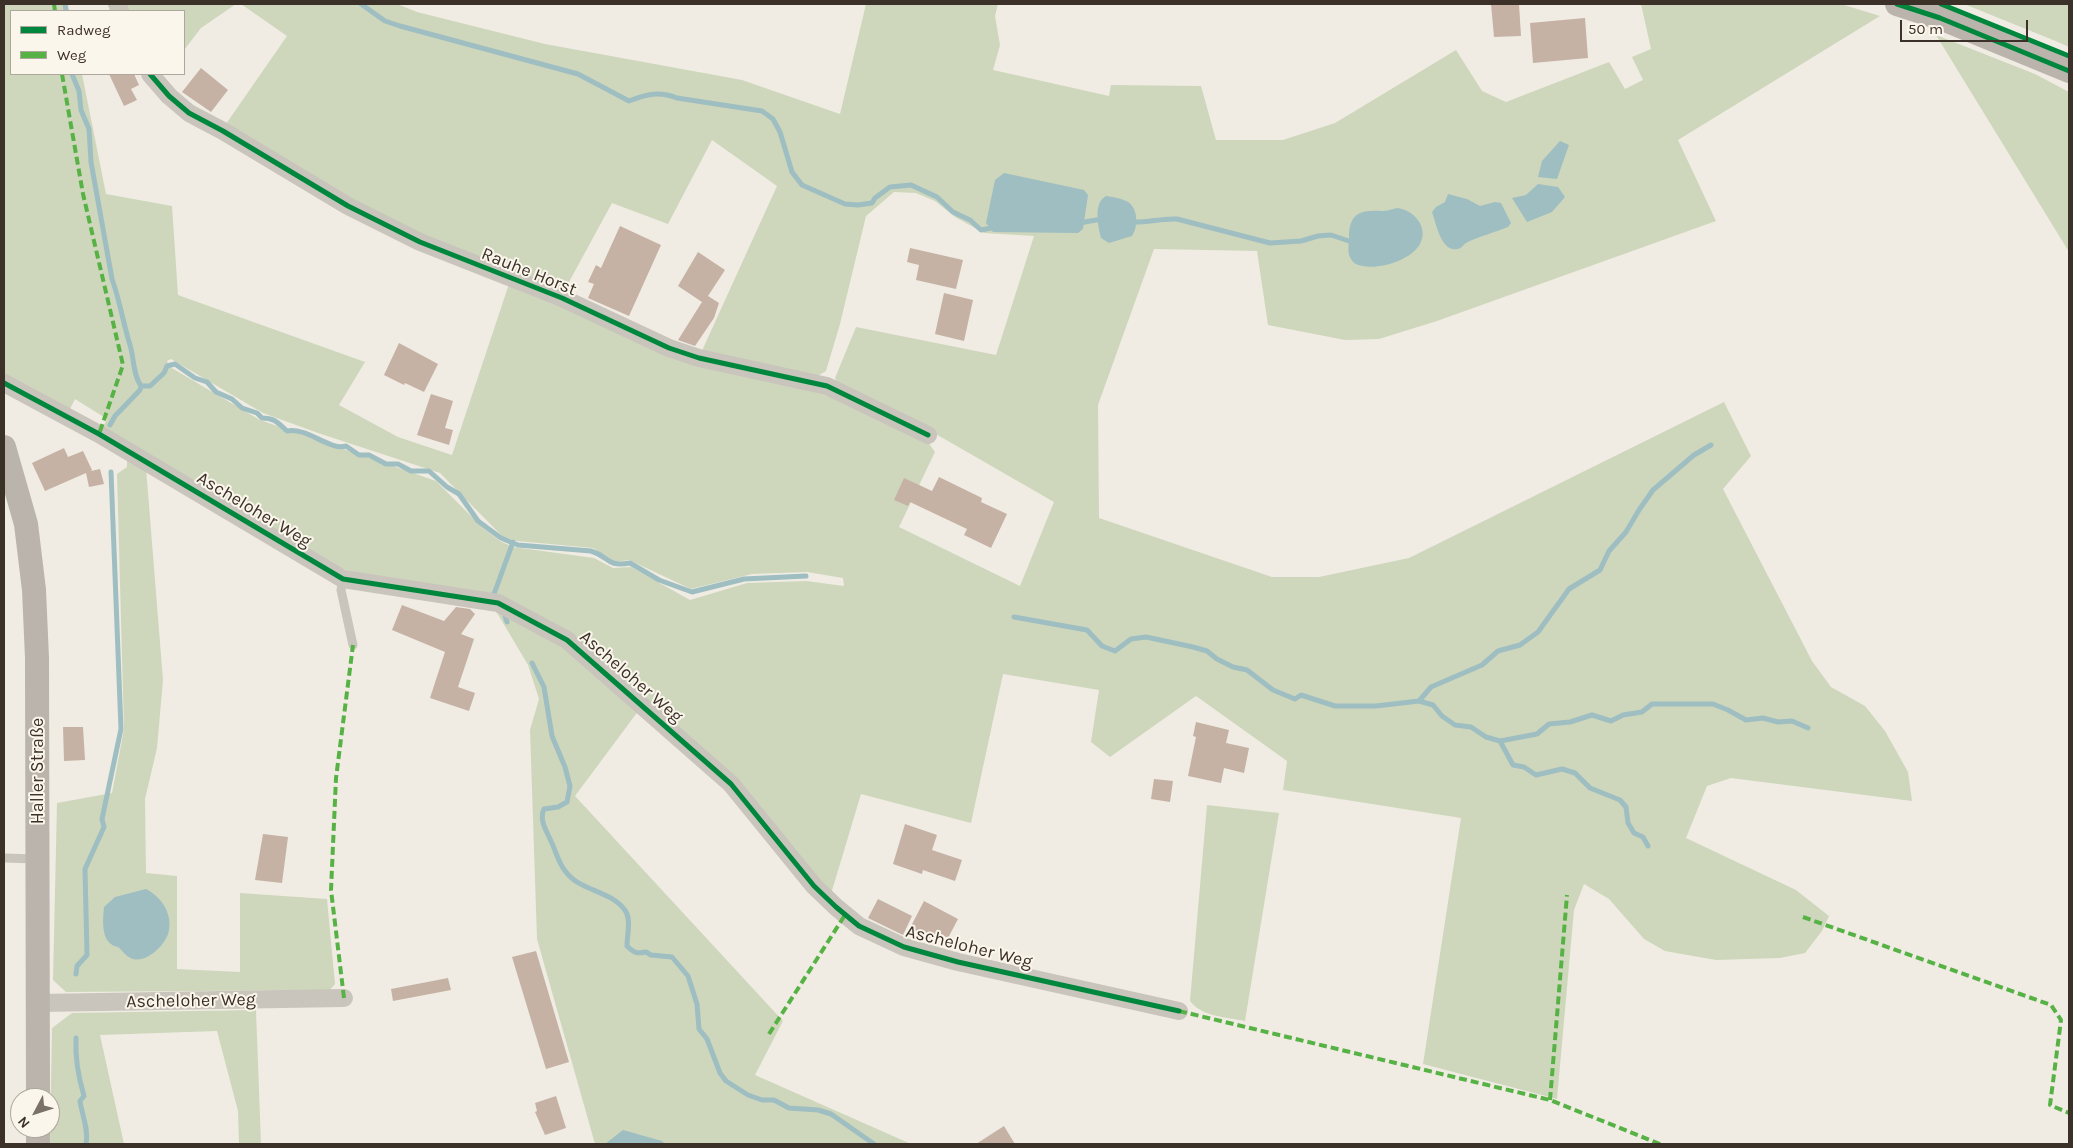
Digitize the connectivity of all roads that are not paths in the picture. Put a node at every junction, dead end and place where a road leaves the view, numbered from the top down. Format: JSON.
{"nodes":[{"id":1,"x":1897,"y":4,"type":"edge"},
{"id":2,"x":2069,"y":71,"type":"edge"},
{"id":3,"x":151,"y":75,"type":"edge"},
{"id":4,"x":4,"y":383,"type":"edge"},
{"id":5,"x":928,"y":435,"type":"dead end"},
{"id":6,"x":5,"y":454,"type":"edge"},
{"id":7,"x":343,"y":579,"type":"junction"},
{"id":8,"x":353,"y":645,"type":"dead end"},
{"id":9,"x":4,"y":858,"type":"edge"},
{"id":10,"x":38,"y":860,"type":"junction"},
{"id":11,"x":344,"y":998,"type":"dead end"},
{"id":12,"x":38,"y":1003,"type":"junction"},
{"id":13,"x":1179,"y":1011,"type":"dead end"},
{"id":14,"x":38,"y":1088,"type":"edge"}],
"edges":[{"from":1,"to":2,"type":"street"},
{"from":3,"to":5,"type":"street","name":"Rauhe Horst"},
{"from":4,"to":7,"type":"street","name":"Ascheloher Weg"},
{"from":6,"to":10,"type":"street","name":"Haller Straße"},
{"from":7,"to":8,"type":"lane"},
{"from":7,"to":13,"type":"street","name":"Ascheloher Weg"},
{"from":9,"to":10,"type":"lane"},
{"from":10,"to":12,"type":"street","name":"Haller Straße"},
{"from":11,"to":12,"type":"street","name":"Ascheloher Weg"},
{"from":12,"to":14,"type":"street","name":"Haller Straße"}]}
